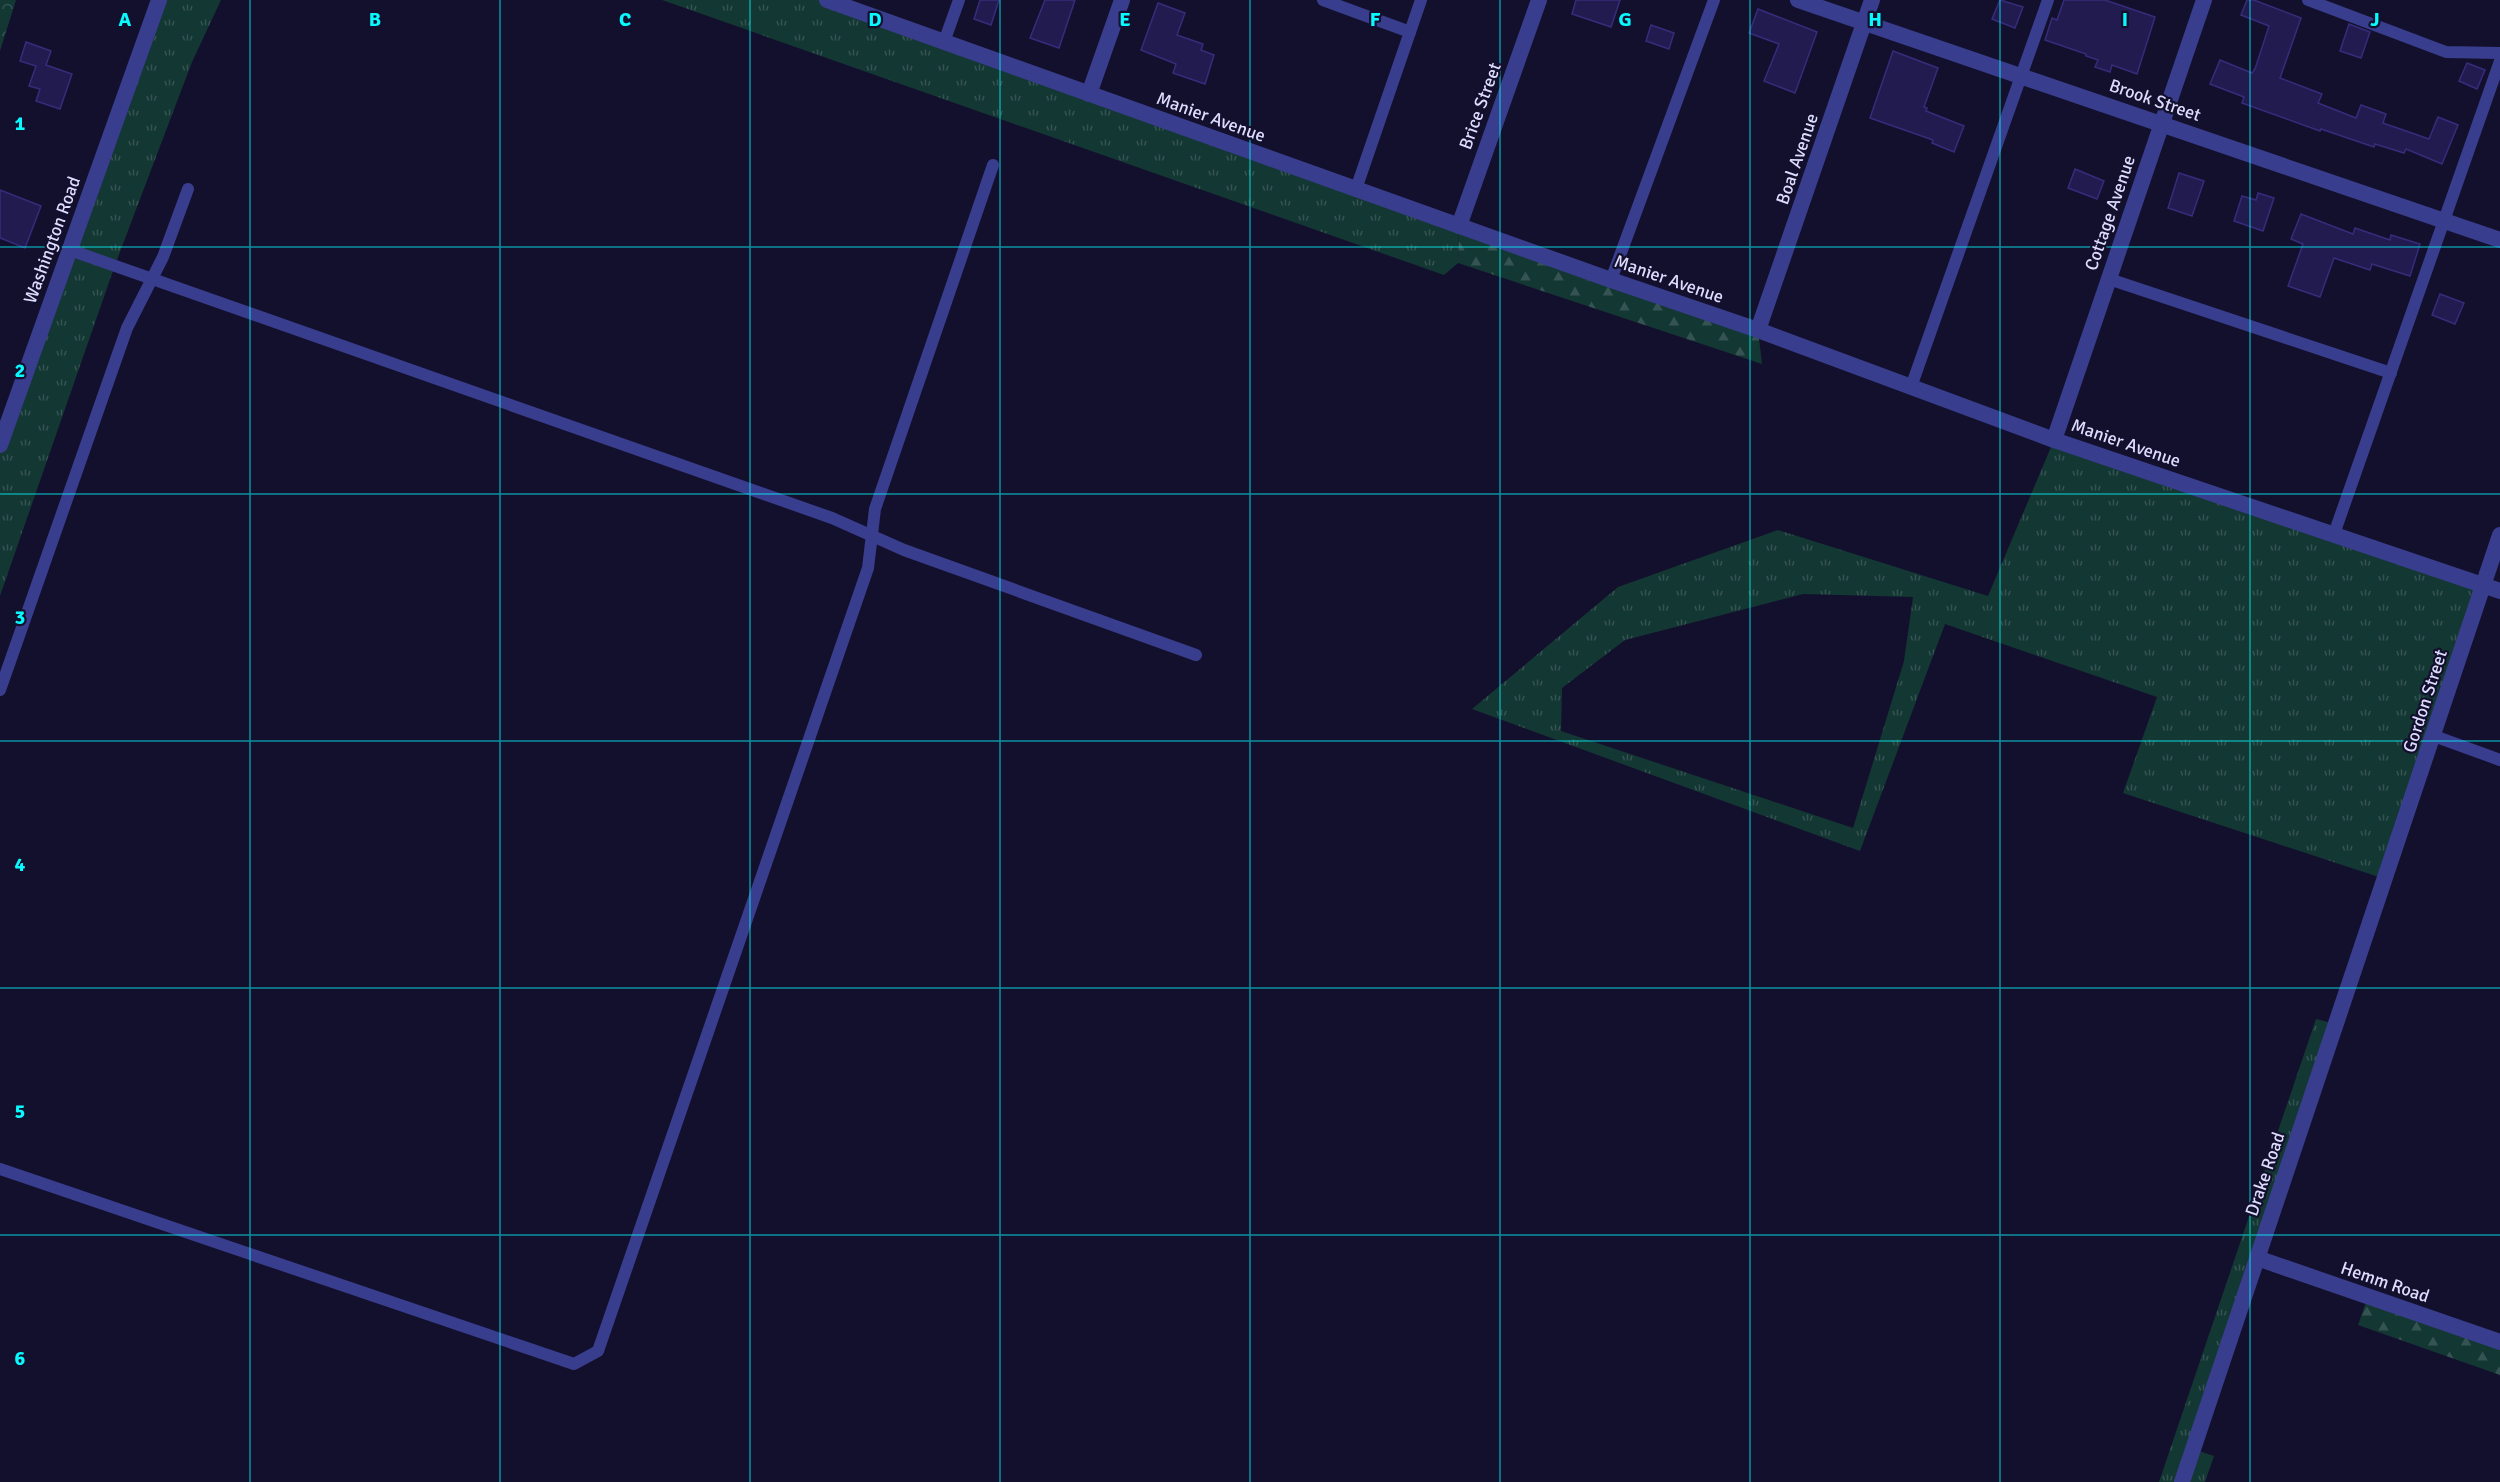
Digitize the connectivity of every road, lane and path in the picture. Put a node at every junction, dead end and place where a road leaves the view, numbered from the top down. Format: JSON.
{"nodes":[{"id":1,"x":159,"y":0,"type":"edge"},
{"id":2,"x":827,"y":0,"type":"edge"},
{"id":3,"x":959,"y":0,"type":"edge"},
{"id":4,"x":1122,"y":0,"type":"edge"},
{"id":5,"x":1323,"y":0,"type":"edge"},
{"id":6,"x":1421,"y":0,"type":"edge"},
{"id":7,"x":1539,"y":0,"type":"edge"},
{"id":8,"x":1714,"y":0,"type":"edge"},
{"id":9,"x":1798,"y":0,"type":"edge"},
{"id":10,"x":1872,"y":0,"type":"edge"},
{"id":11,"x":2048,"y":0,"type":"edge"},
{"id":12,"x":2204,"y":0,"type":"edge"},
{"id":13,"x":2308,"y":0,"type":"edge"},
{"id":14,"x":1864,"y":24,"type":"junction"},
{"id":15,"x":1410,"y":32,"type":"junction"},
{"id":16,"x":944,"y":42,"type":"junction"},
{"id":17,"x":2500,"y":53,"type":"edge"},
{"id":18,"x":2500,"y":61,"type":"edge"},
{"id":19,"x":2021,"y":76,"type":"junction"},
{"id":20,"x":1089,"y":94,"type":"junction"},
{"id":21,"x":2162,"y":123,"type":"junction"},
{"id":22,"x":993,"y":165,"type":"dead end"},
{"id":23,"x":188,"y":189,"type":"dead end"},
{"id":24,"x":1356,"y":189,"type":"junction"},
{"id":25,"x":2445,"y":221,"type":"junction"},
{"id":26,"x":1458,"y":226,"type":"junction"},
{"id":27,"x":2500,"y":240,"type":"edge"},
{"id":28,"x":70,"y":250,"type":"junction"},
{"id":29,"x":2109,"y":279,"type":"junction"},
{"id":30,"x":153,"y":280,"type":"junction"},
{"id":31,"x":1611,"y":280,"type":"junction"},
{"id":32,"x":1758,"y":330,"type":"junction"},
{"id":33,"x":2391,"y":373,"type":"junction"},
{"id":34,"x":1911,"y":387,"type":"junction"},
{"id":35,"x":2054,"y":440,"type":"junction"},
{"id":36,"x":0,"y":446,"type":"edge"},
{"id":37,"x":2334,"y":534,"type":"junction"},
{"id":38,"x":2500,"y":535,"type":"edge"},
{"id":39,"x":872,"y":536,"type":"junction"},
{"id":40,"x":2483,"y":584,"type":"junction"},
{"id":41,"x":2500,"y":591,"type":"edge"},
{"id":42,"x":1196,"y":655,"type":"dead end"},
{"id":43,"x":0,"y":690,"type":"edge"},
{"id":44,"x":2434,"y":736,"type":"junction"},
{"id":45,"x":2500,"y":760,"type":"edge"},
{"id":46,"x":2385,"y":879,"type":"joint"},
{"id":47,"x":0,"y":1169,"type":"edge"},
{"id":48,"x":2257,"y":1258,"type":"junction"},
{"id":49,"x":2500,"y":1342,"type":"edge"},
{"id":50,"x":2181,"y":1482,"type":"edge"}],
"edges":[{"from":1,"to":28,"type":"street","name":"Washington Road"},
{"from":2,"to":16,"type":"street","name":"Manier Avenue"},
{"from":3,"to":16,"type":"lane"},
{"from":4,"to":20,"type":"street"},
{"from":5,"to":15,"type":"lane"},
{"from":6,"to":15,"type":"lane"},
{"from":7,"to":26,"type":"street","name":"Brice Street"},
{"from":8,"to":31,"type":"lane"},
{"from":9,"to":14,"type":"street","name":"Brook Street"},
{"from":10,"to":14,"type":"street","name":"Boal Avenue"},
{"from":11,"to":19,"type":"lane"},
{"from":12,"to":21,"type":"street","name":"Cottage Avenue"},
{"from":13,"to":17,"type":"lane"},
{"from":14,"to":19,"type":"street","name":"Brook Street"},
{"from":14,"to":32,"type":"street","name":"Boal Avenue"},
{"from":15,"to":24,"type":"lane"},
{"from":16,"to":20,"type":"street","name":"Manier Avenue"},
{"from":18,"to":25,"type":"lane"},
{"from":19,"to":21,"type":"street","name":"Brook Street"},
{"from":19,"to":34,"type":"lane"},
{"from":20,"to":24,"type":"street","name":"Manier Avenue"},
{"from":21,"to":25,"type":"street","name":"Brook Street"},
{"from":21,"to":29,"type":"street","name":"Cottage Avenue"},
{"from":22,"to":39,"type":"lane"},
{"from":23,"to":30,"type":"lane"},
{"from":24,"to":26,"type":"street","name":"Manier Avenue"},
{"from":25,"to":27,"type":"street","name":"Brook Street"},
{"from":25,"to":33,"type":"lane"},
{"from":26,"to":31,"type":"street","name":"Manier Avenue"},
{"from":28,"to":30,"type":"lane"},
{"from":28,"to":36,"type":"street","name":"Washington Road"},
{"from":29,"to":33,"type":"lane"},
{"from":29,"to":35,"type":"street","name":"Cottage Avenue"},
{"from":30,"to":39,"type":"lane"},
{"from":30,"to":43,"type":"lane"},
{"from":31,"to":32,"type":"street","name":"Manier Avenue"},
{"from":32,"to":34,"type":"street","name":"Manier Avenue"},
{"from":33,"to":37,"type":"lane"},
{"from":34,"to":35,"type":"street","name":"Manier Avenue"},
{"from":35,"to":37,"type":"street","name":"Manier Avenue"},
{"from":37,"to":40,"type":"street","name":"Manier Avenue"},
{"from":38,"to":40,"type":"street","name":"Gordon Street"},
{"from":39,"to":42,"type":"lane"},
{"from":39,"to":47,"type":"lane"},
{"from":40,"to":41,"type":"street","name":"Manier Avenue"},
{"from":40,"to":44,"type":"street","name":"Gordon Street"},
{"from":44,"to":45,"type":"lane"},
{"from":44,"to":46,"type":"street","name":"Gordon Street"},
{"from":46,"to":48,"type":"street","name":"Drake Road"},
{"from":48,"to":49,"type":"street","name":"Hemm Road"},
{"from":48,"to":50,"type":"street","name":"Drake Road"}]}
